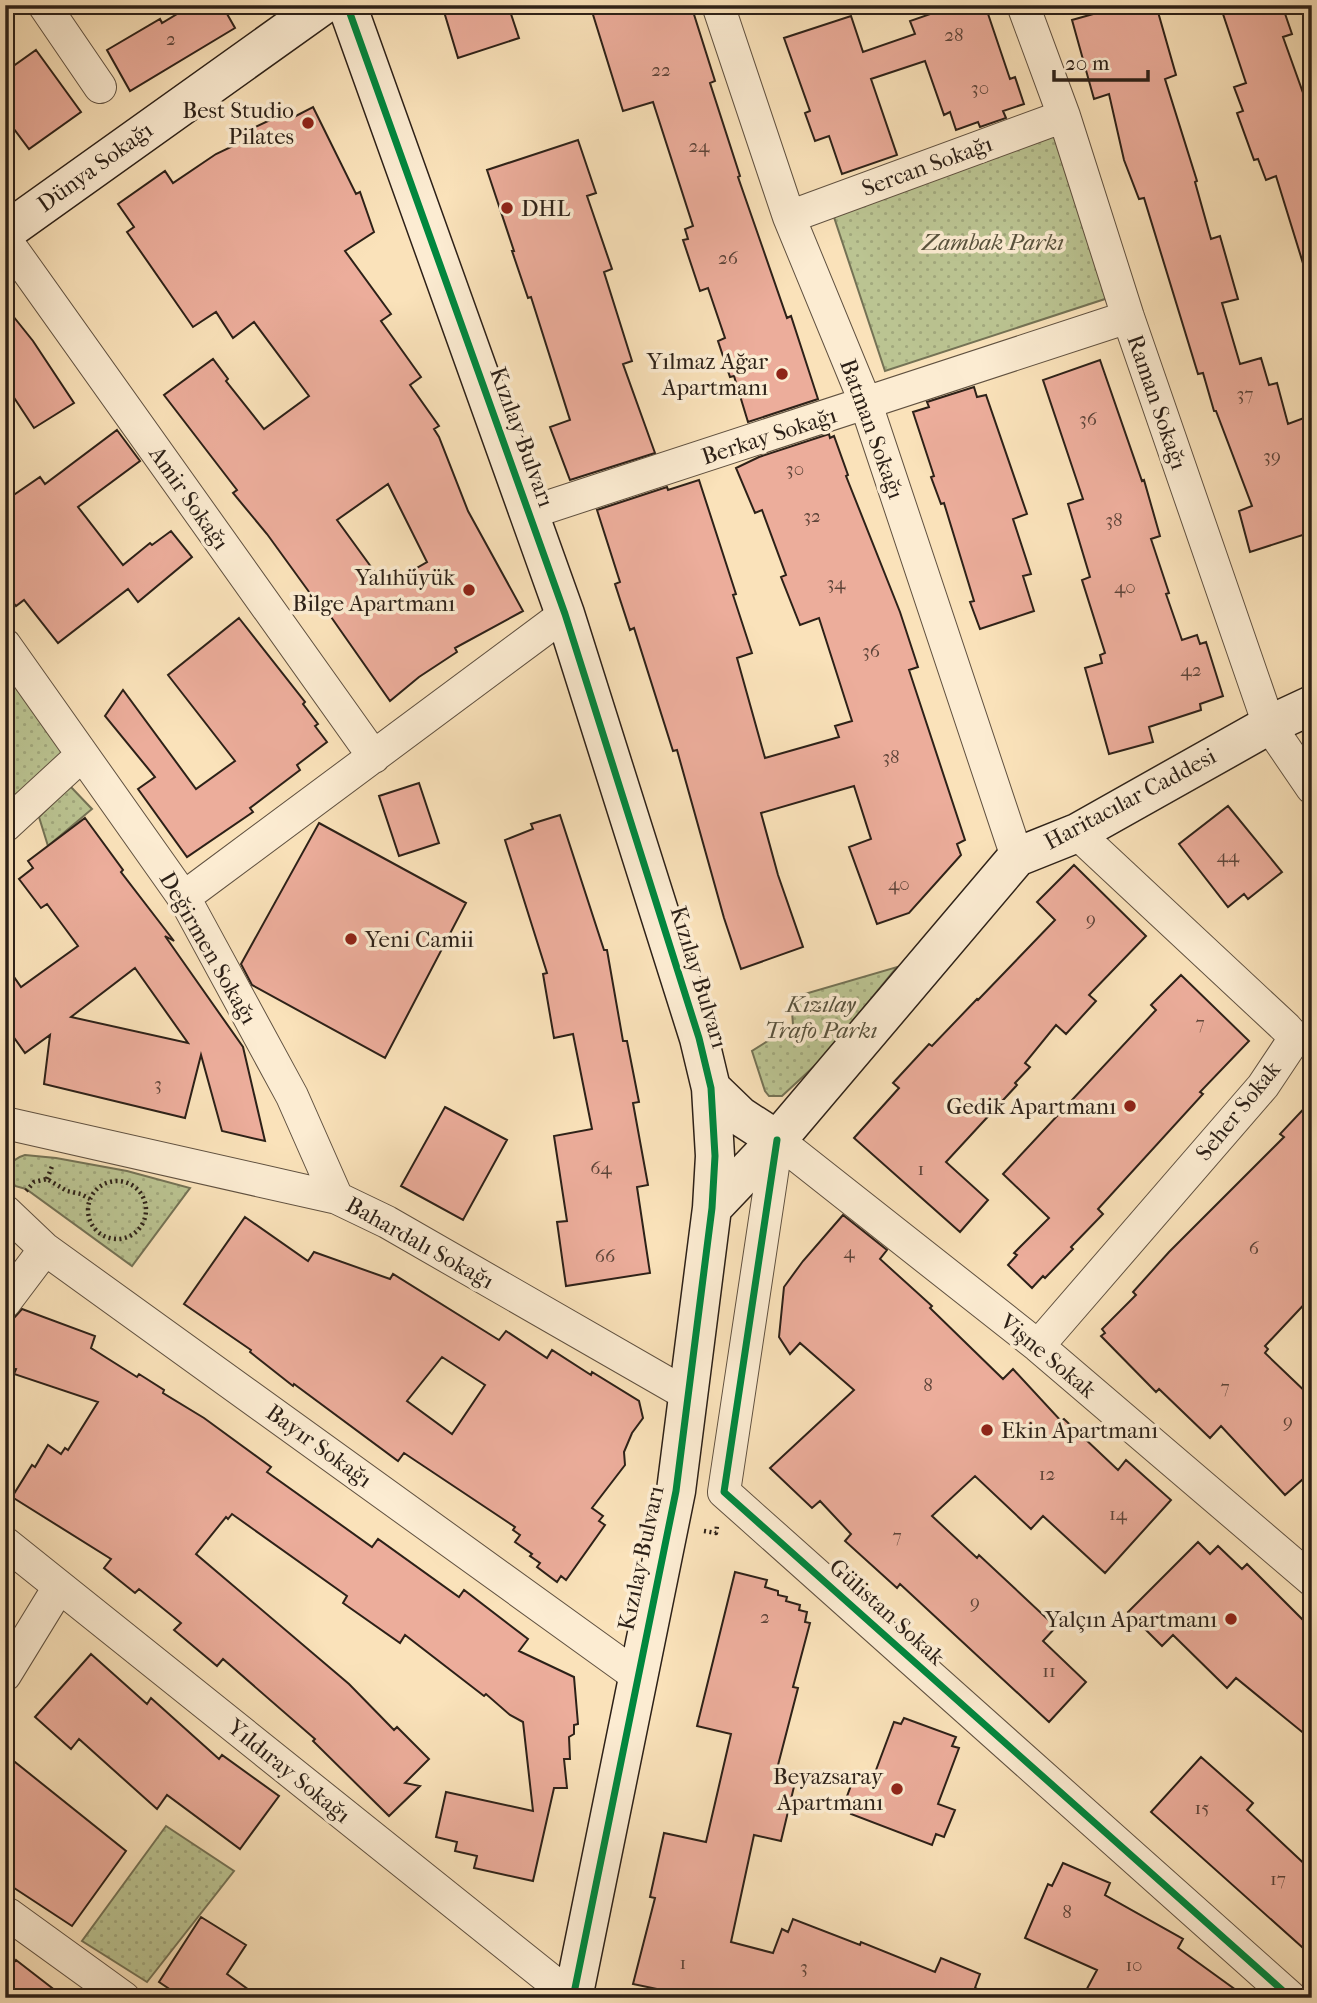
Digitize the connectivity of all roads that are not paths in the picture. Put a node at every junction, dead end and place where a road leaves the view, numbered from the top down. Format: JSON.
{"nodes":[{"id":1,"x":44,"y":5,"type":"edge"},
{"id":2,"x":323,"y":5,"type":"edge"},
{"id":3,"x":347,"y":5,"type":"edge"},
{"id":4,"x":719,"y":5,"type":"edge"},
{"id":5,"x":1023,"y":5,"type":"edge"},
{"id":6,"x":100,"y":86,"type":"dead end"},
{"id":7,"x":1064,"y":116,"type":"junction"},
{"id":8,"x":789,"y":217,"type":"junction"},
{"id":9,"x":8,"y":226,"type":"edge"},
{"id":10,"x":1128,"y":317,"type":"junction"},
{"id":11,"x":866,"y":404,"type":"junction"},
{"id":12,"x":529,"y":513,"type":"junction"},
{"id":13,"x":565,"y":614,"type":"junction"},
{"id":14,"x":5,"y":645,"type":"edge"},
{"id":15,"x":1312,"y":705,"type":"edge"},
{"id":16,"x":1269,"y":725,"type":"junction"},
{"id":17,"x":82,"y":755,"type":"junction"},
{"id":18,"x":374,"y":757,"type":"junction"},
{"id":19,"x":1312,"y":788,"type":"edge"},
{"id":20,"x":5,"y":826,"type":"edge"},
{"id":21,"x":1076,"y":833,"type":"junction"},
{"id":22,"x":1017,"y":857,"type":"junction"},
{"id":23,"x":184,"y":898,"type":"junction"},
{"id":24,"x":711,"y":1088,"type":"junction"},
{"id":25,"x":5,"y":1123,"type":"edge"},
{"id":26,"x":777,"y":1140,"type":"junction"},
{"id":27,"x":715,"y":1156,"type":"junction"},
{"id":28,"x":337,"y":1198,"type":"junction"},
{"id":29,"x":712,"y":1208,"type":"junction"},
{"id":30,"x":5,"y":1211,"type":"edge"},
{"id":31,"x":45,"y":1249,"type":"junction"},
{"id":32,"x":5,"y":1302,"type":"edge"},
{"id":33,"x":1038,"y":1346,"type":"junction"},
{"id":34,"x":688,"y":1395,"type":"junction"},
{"id":35,"x":5,"y":1543,"type":"edge"},
{"id":36,"x":1312,"y":1580,"type":"edge"},
{"id":37,"x":59,"y":1587,"type":"junction"},
{"id":38,"x":5,"y":1675,"type":"edge"},
{"id":39,"x":637,"y":1676,"type":"junction"},
{"id":40,"x":5,"y":1917,"type":"edge"},
{"id":41,"x":124,"y":1998,"type":"edge"},
{"id":42,"x":573,"y":1998,"type":"edge"},
{"id":43,"x":1291,"y":1998,"type":"edge"}],
"edges":[{"from":1,"to":6,"type":"street"},
{"from":2,"to":9,"type":"street","name":"Dünya Sokağı"},
{"from":3,"to":12,"type":"street","name":"Kızılay Bulvarı"},
{"from":4,"to":8,"type":"street","name":"Batman Sokağı"},
{"from":5,"to":7,"type":"street","name":"Raman Sokağı"},
{"from":7,"to":8,"type":"street","name":"Sercan Sokağı"},
{"from":7,"to":10,"type":"street","name":"Raman Sokağı"},
{"from":8,"to":11,"type":"street","name":"Batman Sokağı"},
{"from":9,"to":18,"type":"street","name":"Amir Sokağı"},
{"from":10,"to":11,"type":"street","name":"Berkay Sokağı"},
{"from":10,"to":16,"type":"street","name":"Raman Sokağı"},
{"from":11,"to":12,"type":"street","name":"Berkay Sokağı"},
{"from":11,"to":22,"type":"street","name":"Batman Sokağı"},
{"from":12,"to":13,"type":"street","name":"Kızılay Bulvarı"},
{"from":13,"to":18,"type":"street"},
{"from":13,"to":24,"type":"street","name":"Kızılay Bulvarı"},
{"from":14,"to":17,"type":"street","name":"Değirmen Sokağı"},
{"from":15,"to":16,"type":"street","name":"Haritacılar Caddesi"},
{"from":16,"to":19,"type":"street","name":"Raman Sokağı"},
{"from":16,"to":21,"type":"street","name":"Haritacılar Caddesi"},
{"from":17,"to":20,"type":"street"},
{"from":17,"to":23,"type":"street","name":"Değirmen Sokağı"},
{"from":18,"to":23,"type":"street"},
{"from":21,"to":22,"type":"street","name":"Haritacılar Caddesi"},
{"from":21,"to":33,"type":"street","name":"Seher Sokak"},
{"from":22,"to":26,"type":"street","name":"Haritacılar Caddesi"},
{"from":23,"to":28,"type":"street","name":"Değirmen Sokağı"},
{"from":24,"to":26,"type":"street"},
{"from":24,"to":27,"type":"street","name":"Kızılay Bulvarı"},
{"from":25,"to":28,"type":"street","name":"Bahardalı Sokağı"},
{"from":26,"to":27,"type":"street"},
{"from":26,"to":29,"type":"street","name":"Haritacılar Caddesi"},
{"from":26,"to":33,"type":"street","name":"Vişne Sokak"},
{"from":26,"to":43,"type":"street","name":"Gülistan Sokak"},
{"from":27,"to":29,"type":"street","name":"Kızılay Bulvarı"},
{"from":28,"to":34,"type":"street","name":"Bahardalı Sokağı"},
{"from":29,"to":34,"type":"street","name":"Kızılay Bulvarı"},
{"from":30,"to":31,"type":"street","name":"Bayır Sokağı"},
{"from":31,"to":32,"type":"street"},
{"from":31,"to":39,"type":"street","name":"Bayır Sokağı"},
{"from":33,"to":36,"type":"street","name":"Vişne Sokak"},
{"from":34,"to":39,"type":"street","name":"Kızılay Bulvarı"},
{"from":35,"to":37,"type":"street","name":"Yıldıray Sokağı"},
{"from":37,"to":38,"type":"street"},
{"from":37,"to":42,"type":"street","name":"Yıldıray Sokağı"},
{"from":39,"to":42,"type":"street","name":"Kızılay Bulvarı"},
{"from":40,"to":41,"type":"street"}]}
